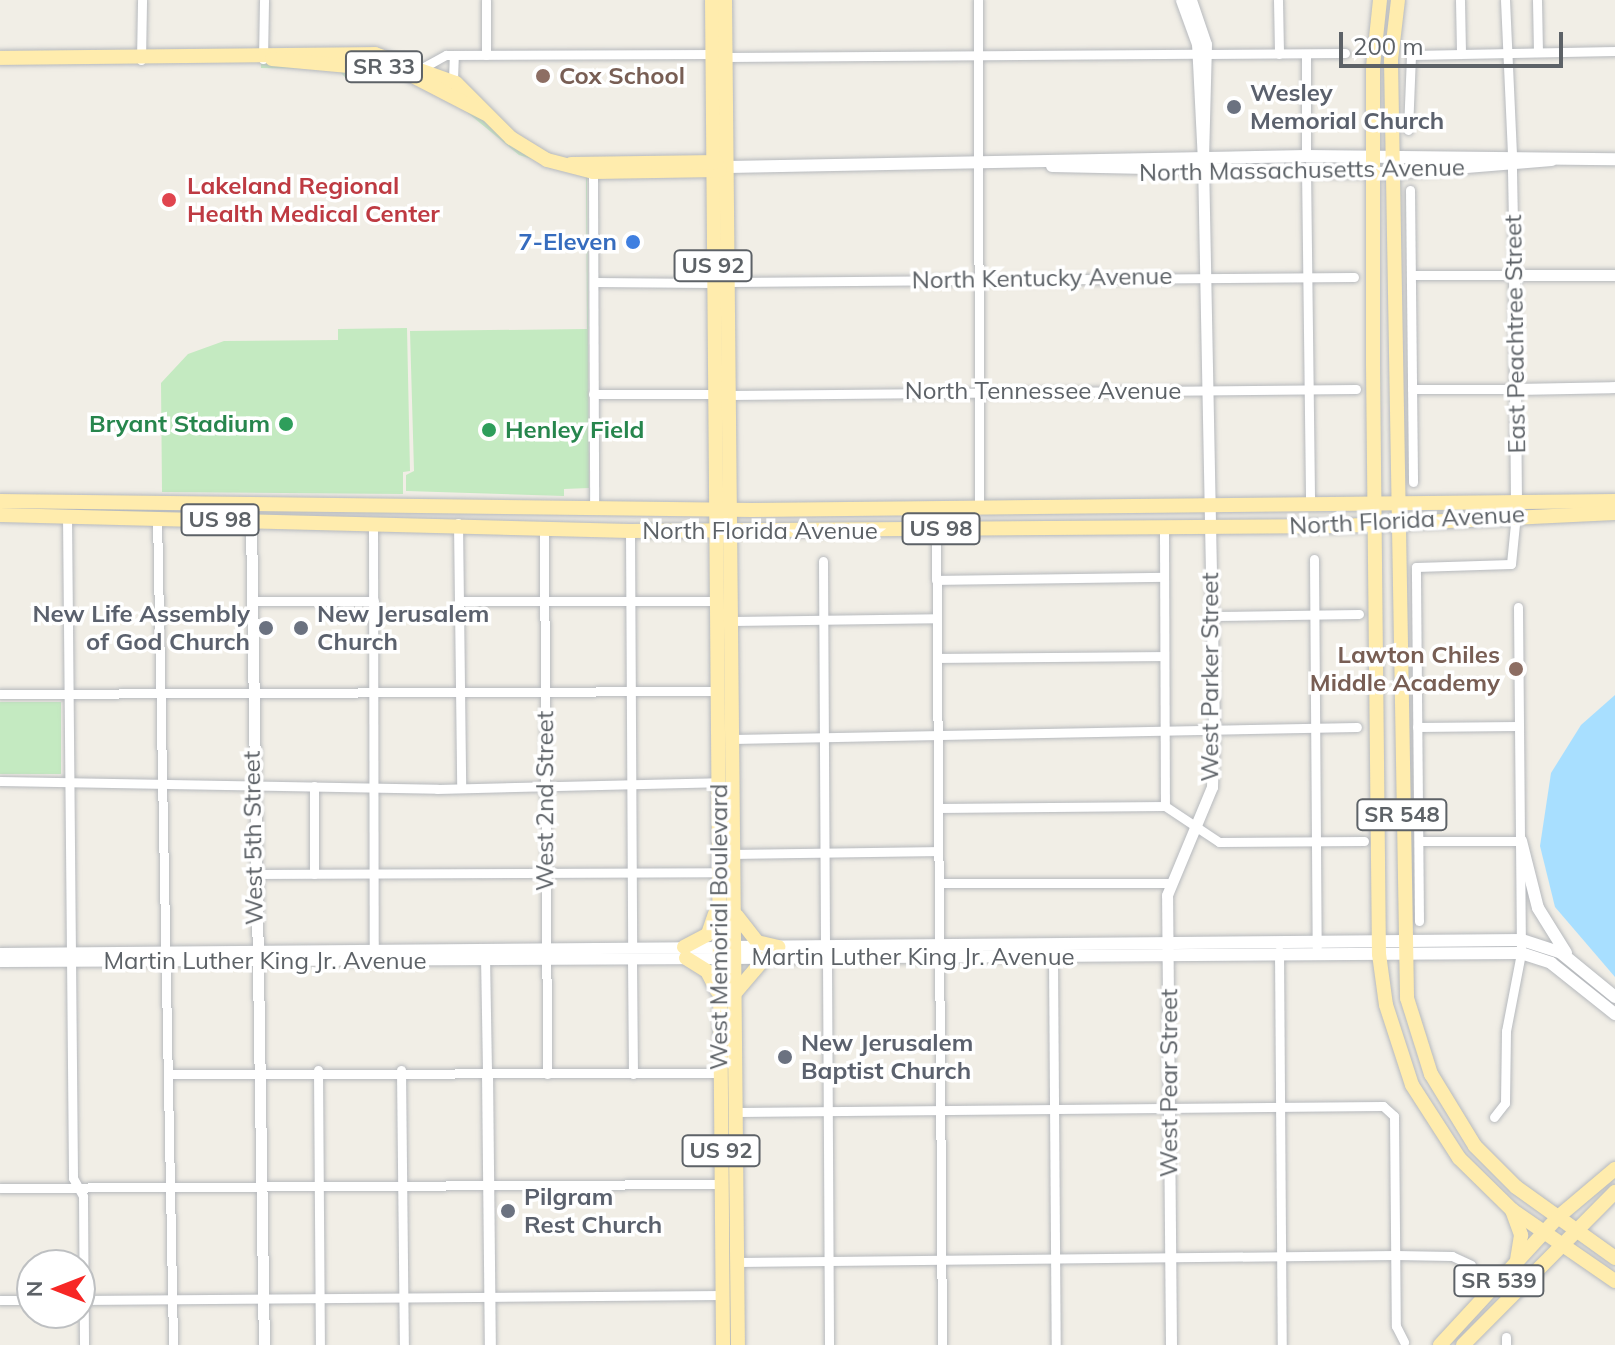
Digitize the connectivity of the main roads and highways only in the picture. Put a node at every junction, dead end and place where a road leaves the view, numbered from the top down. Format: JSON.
{"nodes":[{"id":1,"x":712,"y":0,"type":"edge"},
{"id":2,"x":725,"y":0,"type":"edge"},
{"id":3,"x":1380,"y":0,"type":"edge"},
{"id":4,"x":1398,"y":0,"type":"edge"},
{"id":5,"x":719,"y":55,"type":"junction"},
{"id":6,"x":0,"y":58,"type":"edge"},
{"id":7,"x":268,"y":59,"type":"junction"},
{"id":8,"x":486,"y":114,"type":"junction"},
{"id":9,"x":1394,"y":157,"type":"junction"},
{"id":10,"x":1615,"y":159,"type":"edge"},
{"id":11,"x":1512,"y":161,"type":"junction"},
{"id":12,"x":1373,"y":162,"type":"junction"},
{"id":13,"x":568,"y":165,"type":"junction"},
{"id":14,"x":712,"y":166,"type":"junction"},
{"id":15,"x":728,"y":167,"type":"junction"},
{"id":16,"x":1394,"y":173,"type":"junction"},
{"id":17,"x":0,"y":501,"type":"edge"},
{"id":18,"x":1615,"y":502,"type":"edge"},
{"id":19,"x":1397,"y":503,"type":"junction"},
{"id":20,"x":1375,"y":504,"type":"junction"},
{"id":21,"x":620,"y":508,"type":"junction"},
{"id":22,"x":1516,"y":508,"type":"junction"},
{"id":23,"x":278,"y":509,"type":"junction"},
{"id":24,"x":723,"y":509,"type":"junction"},
{"id":25,"x":1569,"y":513,"type":"junction"},
{"id":26,"x":1615,"y":513,"type":"edge"},
{"id":27,"x":0,"y":515,"type":"edge"},
{"id":28,"x":251,"y":522,"type":"junction"},
{"id":29,"x":1398,"y":522,"type":"junction"},
{"id":30,"x":458,"y":523,"type":"junction"},
{"id":31,"x":1375,"y":524,"type":"junction"},
{"id":32,"x":724,"y":531,"type":"junction"},
{"id":33,"x":1521,"y":841,"type":"road end"},
{"id":34,"x":719,"y":902,"type":"junction"},
{"id":35,"x":734,"y":909,"type":"junction"},
{"id":36,"x":1521,"y":946,"type":"junction"},
{"id":37,"x":778,"y":947,"type":"junction"},
{"id":38,"x":1317,"y":947,"type":"junction"},
{"id":39,"x":1380,"y":947,"type":"junction"},
{"id":40,"x":1402,"y":947,"type":"junction"},
{"id":41,"x":1168,"y":948,"type":"junction"},
{"id":42,"x":939,"y":951,"type":"junction"},
{"id":43,"x":826,"y":952,"type":"junction"},
{"id":44,"x":727,"y":953,"type":"junction"},
{"id":45,"x":764,"y":959,"type":"junction"},
{"id":46,"x":1576,"y":964,"type":"junction"},
{"id":47,"x":735,"y":993,"type":"junction"},
{"id":48,"x":1615,"y":997,"type":"edge"},
{"id":49,"x":720,"y":999,"type":"junction"},
{"id":50,"x":1615,"y":1014,"type":"edge"},
{"id":51,"x":1615,"y":1169,"type":"edge"},
{"id":52,"x":722,"y":1184,"type":"junction"},
{"id":53,"x":1615,"y":1192,"type":"edge"},
{"id":54,"x":1512,"y":1210,"type":"junction"},
{"id":55,"x":737,"y":1211,"type":"junction"},
{"id":56,"x":1558,"y":1217,"type":"junction"},
{"id":57,"x":1574,"y":1229,"type":"junction"},
{"id":58,"x":1546,"y":1232,"type":"junction"},
{"id":59,"x":1561,"y":1243,"type":"junction"},
{"id":60,"x":1615,"y":1258,"type":"edge"},
{"id":61,"x":1516,"y":1263,"type":"junction"},
{"id":62,"x":1615,"y":1281,"type":"edge"},
{"id":63,"x":723,"y":1345,"type":"edge"},
{"id":64,"x":738,"y":1345,"type":"edge"},
{"id":65,"x":1440,"y":1345,"type":"edge"},
{"id":66,"x":1463,"y":1345,"type":"edge"}],
"edges":[{"from":1,"to":5,"type":"main road","number":"US 92"},
{"from":2,"to":5,"type":"main road","number":"US 92"},
{"from":3,"to":12,"type":"main road"},
{"from":4,"to":9,"type":"main road"},
{"from":5,"to":14,"type":"main road","number":"US 92"},
{"from":5,"to":15,"type":"main road","number":"US 92"},
{"from":6,"to":7,"type":"main road","number":"SR 33"},
{"from":7,"to":8,"type":"main road","number":"SR 33"},
{"from":7,"to":8,"type":"main road","number":"SR 33"},
{"from":8,"to":13,"type":"main road","number":"SR 33"},
{"from":9,"to":11,"type":"main road","name":"North Massachusetts Avenue"},
{"from":9,"to":12,"type":"main road","name":"North Massachusetts Avenue"},
{"from":9,"to":16,"type":"main road"},
{"from":10,"to":11,"type":"main road","name":"North Massachusetts Avenue"},
{"from":11,"to":16,"type":"main road","name":"North Massachusetts Avenue"},
{"from":12,"to":15,"type":"main road","name":"North Massachusetts Avenue"},
{"from":12,"to":16,"type":"main road","name":"North Massachusetts Avenue"},
{"from":12,"to":20,"type":"main road"},
{"from":13,"to":14,"type":"main road","number":"SR 33"},
{"from":13,"to":14,"type":"main road","number":"SR 33"},
{"from":14,"to":15,"type":"main road","number":"SR 33"},
{"from":14,"to":24,"type":"main road","number":"US 92"},
{"from":15,"to":24,"type":"main road","number":"US 92"},
{"from":16,"to":19,"type":"main road"},
{"from":17,"to":23,"type":"main road","name":"North Florida Avenue","number":"US 98"},
{"from":18,"to":22,"type":"main road","name":"North Florida Avenue"},
{"from":18,"to":25,"type":"main road"},
{"from":19,"to":20,"type":"main road","name":"North Florida Avenue"},
{"from":19,"to":22,"type":"main road","name":"North Florida Avenue"},
{"from":19,"to":29,"type":"main road"},
{"from":20,"to":24,"type":"main road","name":"North Florida Avenue","number":"US 98"},
{"from":20,"to":31,"type":"main road","number":"SR 548"},
{"from":21,"to":23,"type":"main road","name":"North Florida Avenue","number":"US 98"},
{"from":21,"to":24,"type":"main road","name":"North Florida Avenue","number":"US 98"},
{"from":21,"to":30,"type":"main road"},
{"from":22,"to":25,"type":"main road","name":"North Florida Avenue"},
{"from":22,"to":29,"type":"main road","name":"North Florida Avenue"},
{"from":23,"to":28,"type":"main road"},
{"from":24,"to":32,"type":"main road","number":"US 92"},
{"from":25,"to":26,"type":"main road","name":"North Florida Avenue"},
{"from":27,"to":28,"type":"main road","name":"North Florida Avenue","number":"US 98"},
{"from":28,"to":30,"type":"main road","name":"North Florida Avenue","number":"US 98"},
{"from":29,"to":31,"type":"main road","name":"North Florida Avenue","number":"US 98"},
{"from":29,"to":40,"type":"main road","number":"SR 548"},
{"from":30,"to":32,"type":"main road","name":"North Florida Avenue","number":"US 98"},
{"from":31,"to":32,"type":"main road","name":"North Florida Avenue","number":"US 98"},
{"from":31,"to":39,"type":"main road","number":"SR 548"},
{"from":32,"to":34,"type":"main road","name":"West Memorial Boulevard","number":"US 92"},
{"from":32,"to":35,"type":"main road","name":"West Memorial Boulevard","number":"US 92"},
{"from":33,"to":46,"type":"main road"},
{"from":34,"to":44,"type":"main road","name":"West Memorial Boulevard","number":"US 92"},
{"from":34,"to":49,"type":"main road"},
{"from":35,"to":37,"type":"main road"},
{"from":35,"to":44,"type":"main road","name":"West Memorial Boulevard","number":"US 92"},
{"from":36,"to":40,"type":"main road","name":"Martin Luther King Jr. Avenue"},
{"from":36,"to":46,"type":"main road","name":"Martin Luther King Jr. Avenue"},
{"from":36,"to":50,"type":"main road","name":"Martin Luther King Jr. Avenue"},
{"from":37,"to":43,"type":"main road","name":"Martin Luther King Jr. Avenue"},
{"from":37,"to":44,"type":"main road","name":"Martin Luther King Jr. Avenue"},
{"from":38,"to":39,"type":"main road","name":"Martin Luther King Jr. Avenue"},
{"from":38,"to":41,"type":"main road","name":"Martin Luther King Jr. Avenue"},
{"from":38,"to":41,"type":"main road","name":"Martin Luther King Jr. Avenue"},
{"from":39,"to":40,"type":"main road","name":"Martin Luther King Jr. Avenue"},
{"from":39,"to":54,"type":"main road","number":"SR 548"},
{"from":40,"to":56,"type":"main road","number":"SR 548"},
{"from":41,"to":42,"type":"main road","name":"Martin Luther King Jr. Avenue"},
{"from":41,"to":42,"type":"main road","name":"Martin Luther King Jr. Avenue"},
{"from":42,"to":43,"type":"main road","name":"Martin Luther King Jr. Avenue"},
{"from":43,"to":45,"type":"main road","name":"Martin Luther King Jr. Avenue"},
{"from":44,"to":45,"type":"main road","name":"Martin Luther King Jr. Avenue"},
{"from":44,"to":47,"type":"main road","name":"West Memorial Boulevard","number":"US 92"},
{"from":44,"to":49,"type":"main road","name":"West Memorial Boulevard","number":"US 92"},
{"from":45,"to":47,"type":"main road"},
{"from":46,"to":48,"type":"main road","name":"Martin Luther King Jr. Avenue"},
{"from":47,"to":55,"type":"main road","name":"West Memorial Boulevard","number":"US 92"},
{"from":49,"to":52,"type":"main road","name":"West Memorial Boulevard","number":"US 92"},
{"from":51,"to":56,"type":"main road","number":"SR 539"},
{"from":52,"to":55,"type":"main road"},
{"from":52,"to":63,"type":"main road","name":"West Memorial Boulevard","number":"US 92"},
{"from":53,"to":57,"type":"main road","number":"SR 539"},
{"from":54,"to":58,"type":"main road","number":"SR 548"},
{"from":54,"to":61,"type":"main road"},
{"from":55,"to":64,"type":"main road","name":"West Memorial Boulevard","number":"US 92"},
{"from":56,"to":57,"type":"main road","number":"SR 548"},
{"from":56,"to":58,"type":"main road","number":"SR 539"},
{"from":57,"to":59,"type":"main road","number":"SR 539"},
{"from":57,"to":60,"type":"main road","number":"SR 548"},
{"from":58,"to":59,"type":"main road","number":"SR 548"},
{"from":58,"to":61,"type":"main road","number":"SR 539"},
{"from":59,"to":62,"type":"main road","number":"SR 548"},
{"from":59,"to":66,"type":"main road","number":"SR 539"},
{"from":61,"to":65,"type":"main road","number":"SR 539"}]}
